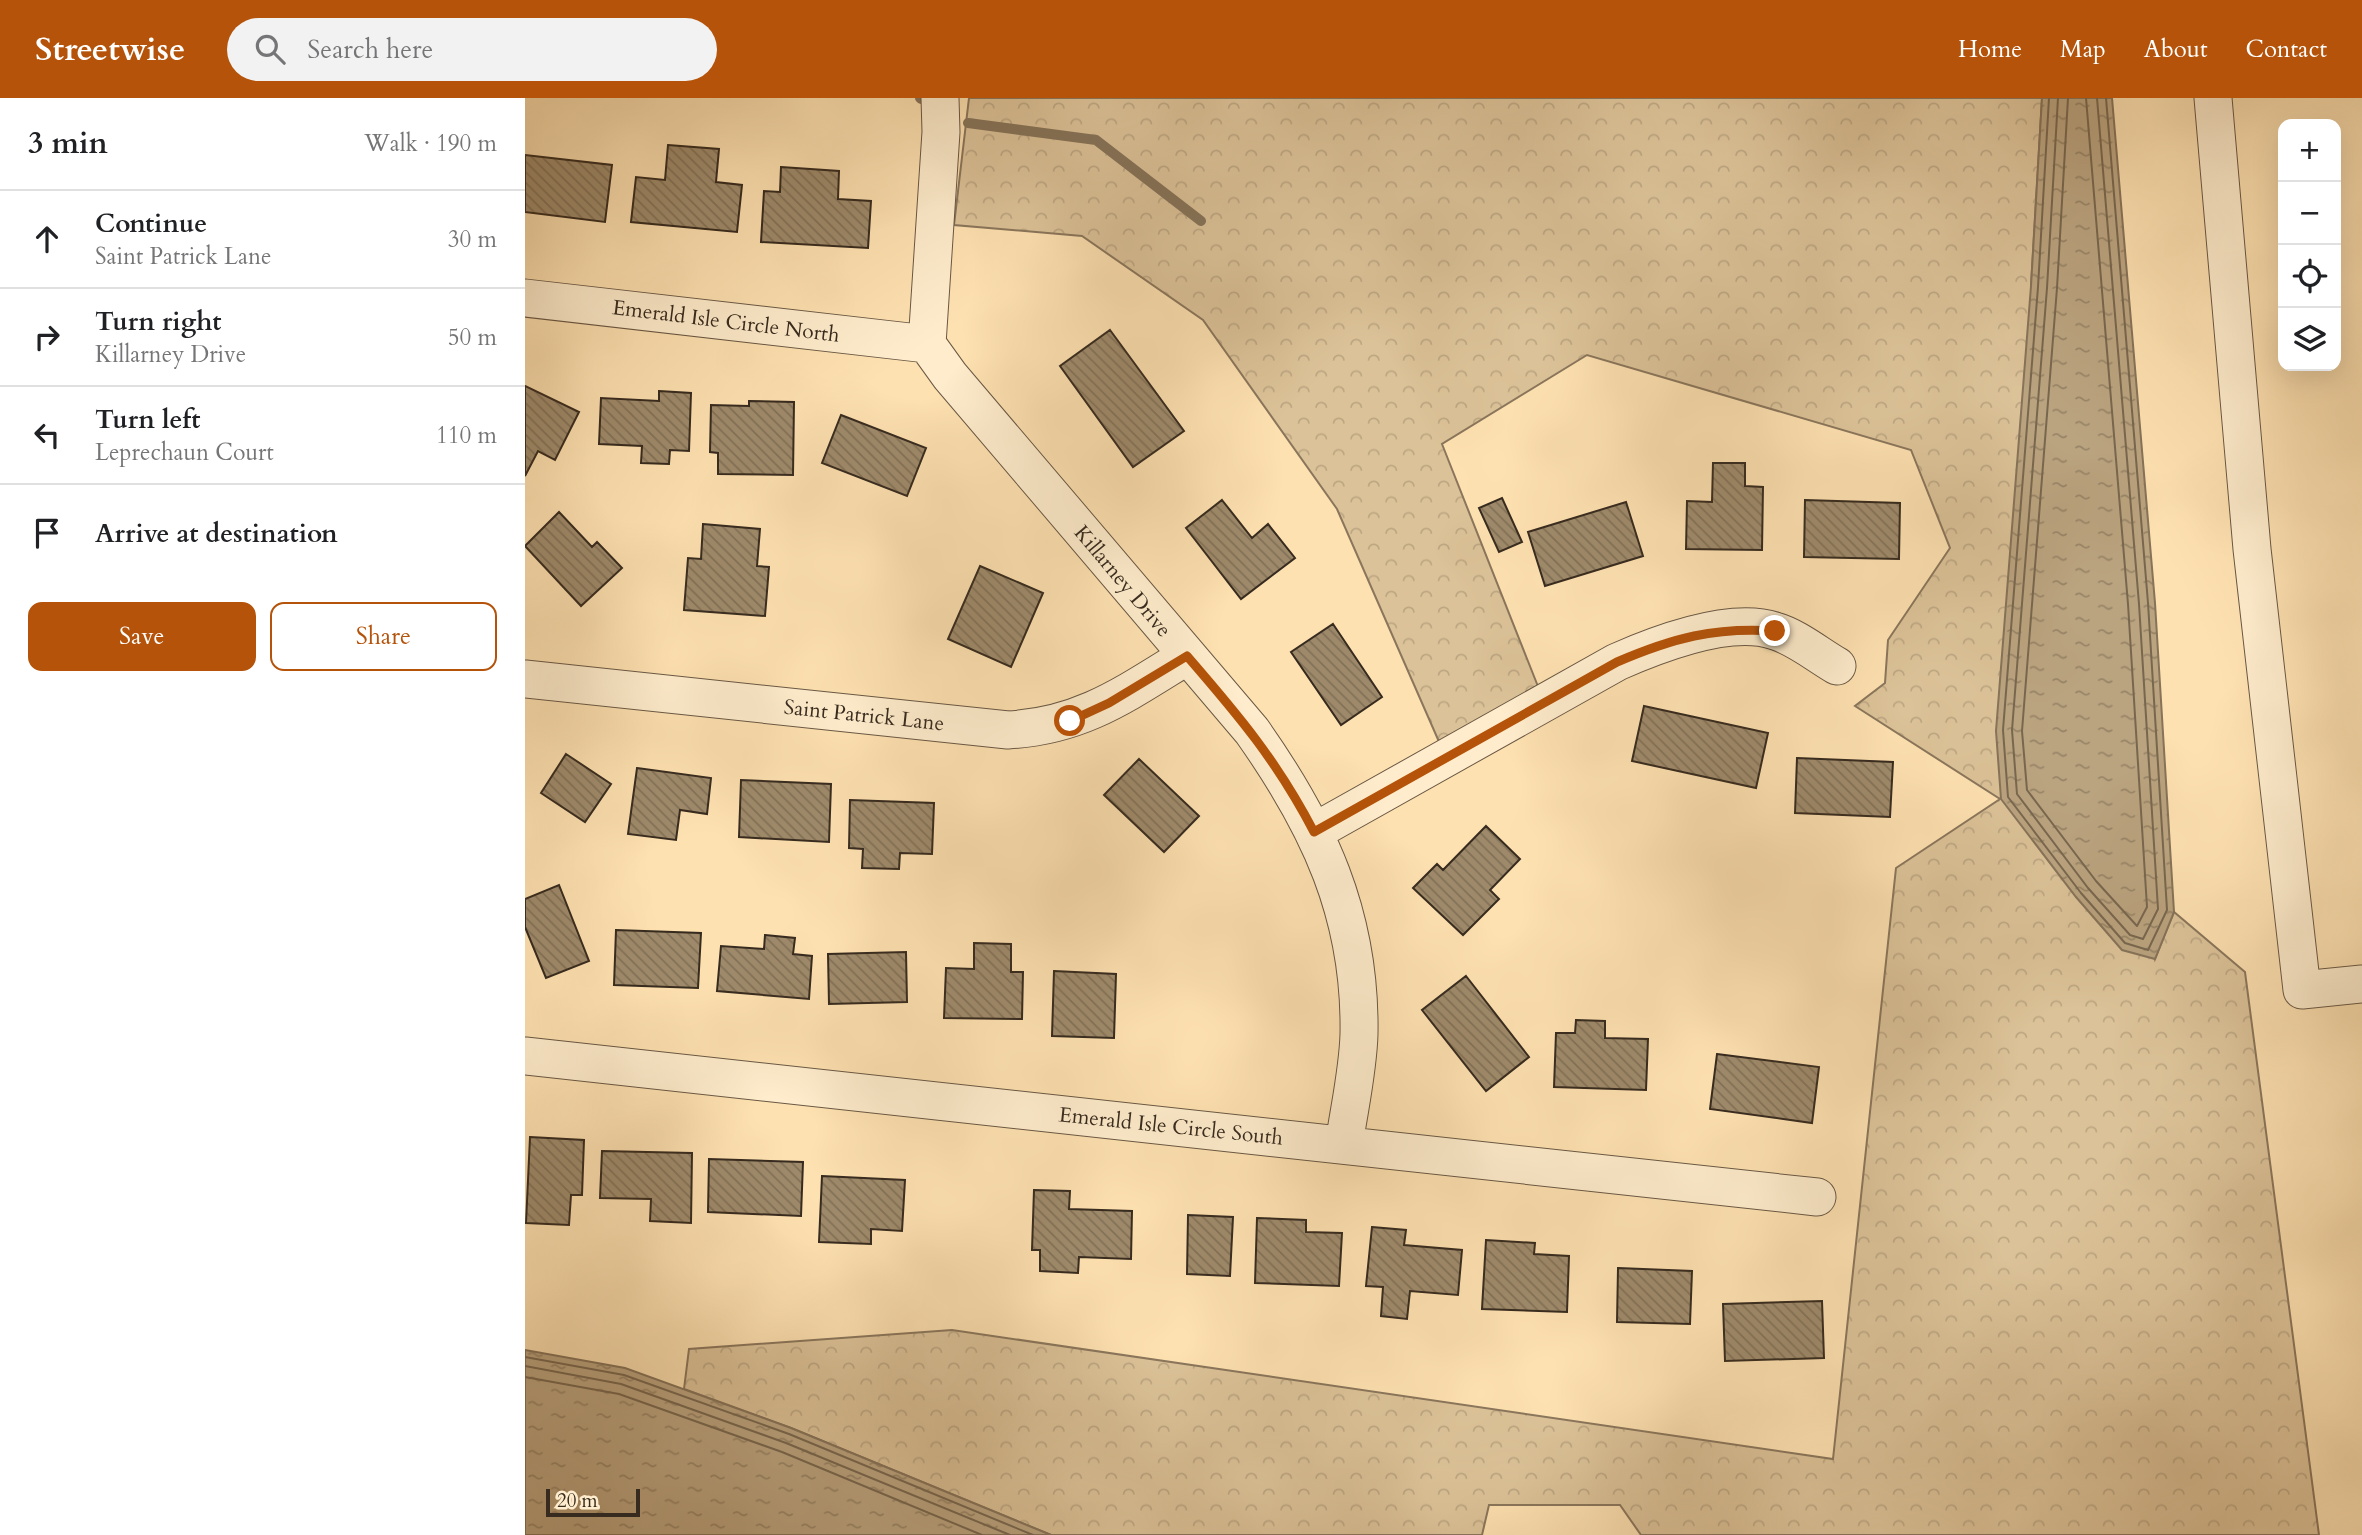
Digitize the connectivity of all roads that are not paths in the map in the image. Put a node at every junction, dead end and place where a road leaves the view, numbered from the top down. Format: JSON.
{"nodes":[{"id":1,"x":940,"y":98,"type":"edge"},
{"id":2,"x":2213,"y":98,"type":"edge"},
{"id":3,"x":525,"y":298,"type":"edge"},
{"id":4,"x":927,"y":344,"type":"junction"},
{"id":5,"x":1187,"y":656,"type":"junction"},
{"id":6,"x":1837,"y":666,"type":"dead end"},
{"id":7,"x":525,"y":679,"type":"edge"},
{"id":8,"x":1314,"y":832,"type":"junction"},
{"id":9,"x":2362,"y":984,"type":"edge"},
{"id":10,"x":525,"y":1056,"type":"edge"},
{"id":11,"x":1345,"y":1146,"type":"junction"},
{"id":12,"x":1817,"y":1197,"type":"dead end"}],
"edges":[{"from":1,"to":4,"type":"street"},
{"from":2,"to":9,"type":"street"},
{"from":3,"to":4,"type":"street","name":"Emerald Isle Circle North"},
{"from":4,"to":5,"type":"street","name":"Killarney Drive"},
{"from":5,"to":7,"type":"street","name":"Saint Patrick Lane"},
{"from":5,"to":8,"type":"street","name":"Killarney Drive"},
{"from":6,"to":8,"type":"street"},
{"from":8,"to":11,"type":"street","name":"Killarney Drive"},
{"from":10,"to":11,"type":"street","name":"Emerald Isle Circle South"},
{"from":11,"to":12,"type":"street","name":"Emerald Isle Circle South"}]}
